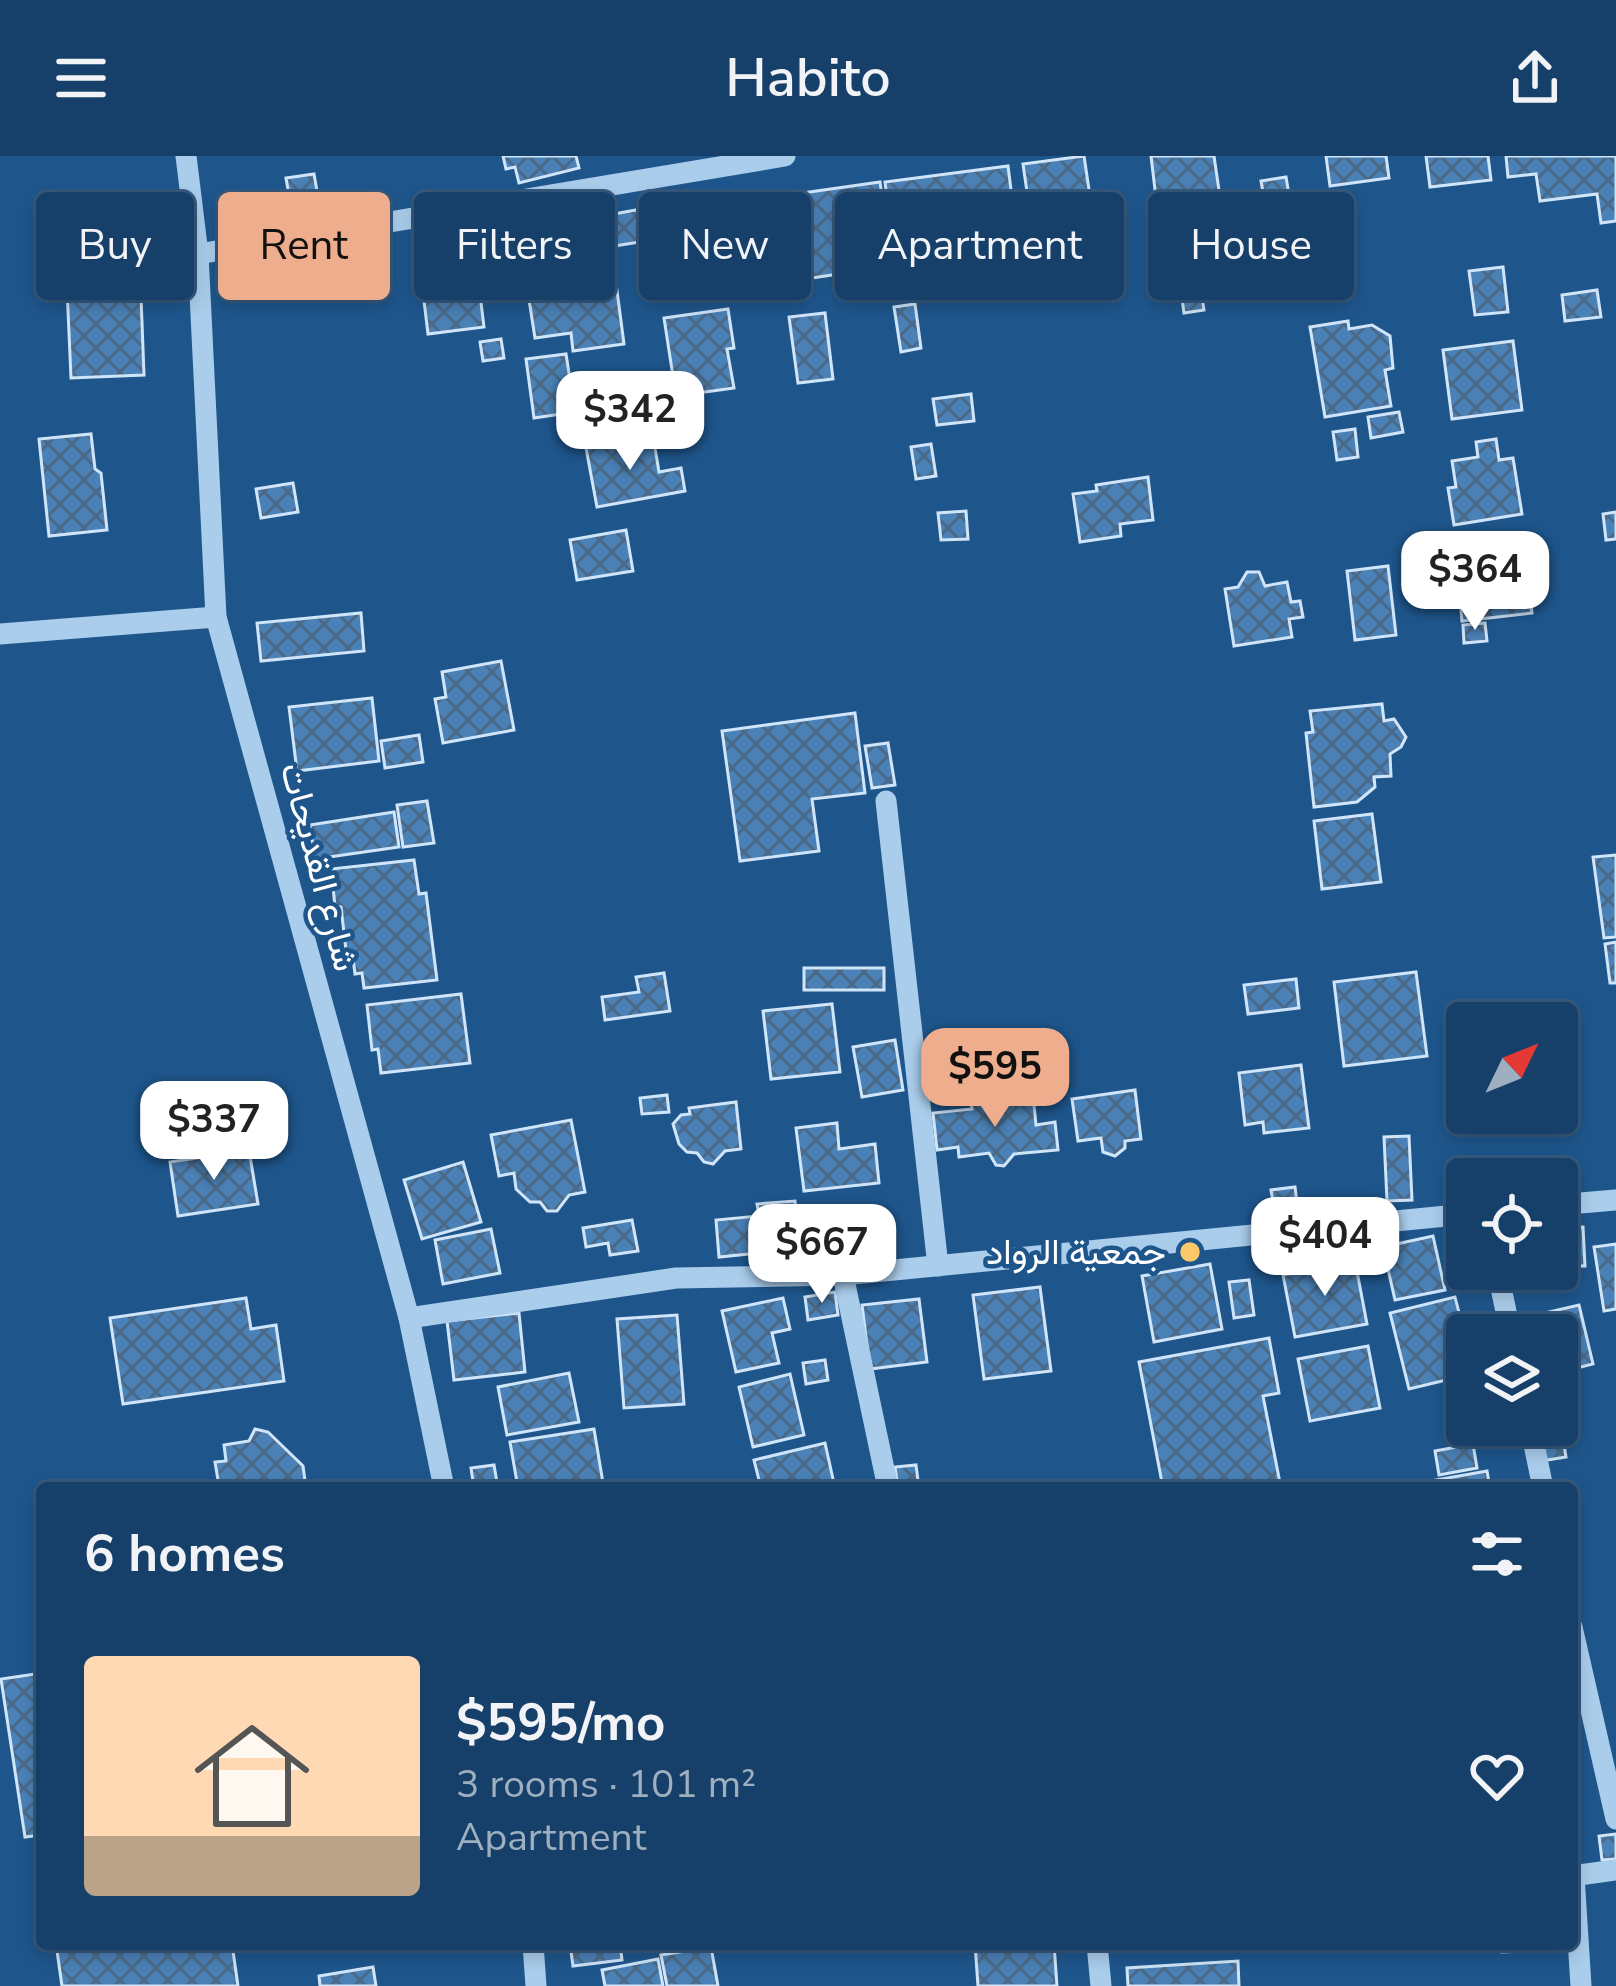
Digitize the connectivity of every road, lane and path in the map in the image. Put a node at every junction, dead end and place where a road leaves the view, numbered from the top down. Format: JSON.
{"nodes":[{"id":1,"x":186,"y":156,"type":"edge"},
{"id":2,"x":785,"y":156,"type":"edge"},
{"id":3,"x":197,"y":254,"type":"junction"},
{"id":4,"x":217,"y":616,"type":"junction"},
{"id":5,"x":0,"y":634,"type":"edge"},
{"id":6,"x":886,"y":801,"type":"dead end"},
{"id":7,"x":1616,"y":1200,"type":"edge"},
{"id":8,"x":1578,"y":1203,"type":"edge"},
{"id":9,"x":1446,"y":1216,"type":"edge"},
{"id":10,"x":938,"y":1266,"type":"junction"},
{"id":11,"x":844,"y":1275,"type":"junction"},
{"id":12,"x":409,"y":1318,"type":"junction"},
{"id":13,"x":1534,"y":1446,"type":"edge"},
{"id":14,"x":443,"y":1482,"type":"edge"},
{"id":15,"x":887,"y":1482,"type":"edge"},
{"id":16,"x":1542,"y":1482,"type":"edge"},
{"id":17,"x":1578,"y":1653,"type":"edge"},
{"id":18,"x":1616,"y":1819,"type":"edge"},
{"id":19,"x":1616,"y":1870,"type":"edge"},
{"id":20,"x":1578,"y":1875,"type":"edge"},
{"id":21,"x":1578,"y":1945,"type":"edge"},
{"id":22,"x":533,"y":1950,"type":"edge"},
{"id":23,"x":1098,"y":1950,"type":"edge"},
{"id":24,"x":536,"y":1986,"type":"edge"},
{"id":25,"x":1101,"y":1986,"type":"edge"},
{"id":26,"x":1581,"y":1986,"type":"edge"}],
"edges":[{"from":1,"to":3,"type":"street","name":"شارع القديحات"},
{"from":2,"to":3,"type":"street"},
{"from":3,"to":4,"type":"street","name":"شارع القديحات"},
{"from":4,"to":5,"type":"street"},
{"from":4,"to":12,"type":"street","name":"شارع القديحات"},
{"from":6,"to":10,"type":"street"},
{"from":7,"to":8,"type":"street"},
{"from":9,"to":10,"type":"street"},
{"from":10,"to":11,"type":"street"},
{"from":11,"to":12,"type":"street"},
{"from":11,"to":15,"type":"street"},
{"from":12,"to":14,"type":"street","name":"شارع القديحات"},
{"from":13,"to":16,"type":"street"},
{"from":17,"to":18,"type":"street"},
{"from":19,"to":20,"type":"street"},
{"from":21,"to":26,"type":"street"},
{"from":22,"to":24,"type":"street"},
{"from":23,"to":25,"type":"street"}]}
